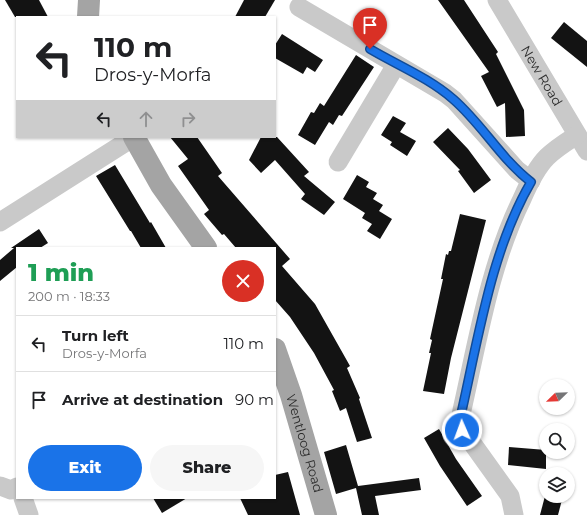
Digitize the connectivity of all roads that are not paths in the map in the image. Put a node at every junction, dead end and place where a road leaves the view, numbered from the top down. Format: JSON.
{"nodes":[{"id":1,"x":77,"y":0,"type":"edge"},
{"id":2,"x":90,"y":0,"type":"edge"},
{"id":3,"x":497,"y":0,"type":"edge"},
{"id":4,"x":299,"y":7,"type":"dead end"},
{"id":5,"x":85,"y":16,"type":"edge"},
{"id":6,"x":88,"y":16,"type":"edge"},
{"id":7,"x":396,"y":65,"type":"junction"},
{"id":8,"x":577,"y":135,"type":"junction"},
{"id":9,"x":132,"y":138,"type":"edge"},
{"id":10,"x":135,"y":138,"type":"edge"},
{"id":11,"x":587,"y":151,"type":"edge"},
{"id":12,"x":338,"y":162,"type":"dead end"},
{"id":13,"x":531,"y":182,"type":"junction"},
{"id":14,"x":0,"y":222,"type":"edge"},
{"id":15,"x":205,"y":247,"type":"edge"},
{"id":16,"x":276,"y":352,"type":"edge"},
{"id":17,"x":0,"y":486,"type":"edge"},
{"id":18,"x":16,"y":488,"type":"edge"},
{"id":19,"x":23,"y":499,"type":"edge"},
{"id":20,"x":29,"y":515,"type":"edge"},
{"id":21,"x":326,"y":515,"type":"edge"},
{"id":22,"x":514,"y":515,"type":"edge"}],
"edges":[{"from":1,"to":5,"type":"street"},
{"from":2,"to":6,"type":"main road"},
{"from":3,"to":8,"type":"street","name":"New Road"},
{"from":4,"to":7,"type":"street"},
{"from":7,"to":12,"type":"street"},
{"from":7,"to":13,"type":"street"},
{"from":8,"to":11,"type":"street","name":"New Road"},
{"from":8,"to":13,"type":"street"},
{"from":9,"to":14,"type":"street"},
{"from":10,"to":15,"type":"main road"},
{"from":13,"to":22,"type":"street"},
{"from":16,"to":21,"type":"main road","name":"Wentloog Road"},
{"from":17,"to":18,"type":"street"},
{"from":19,"to":20,"type":"street"}]}
